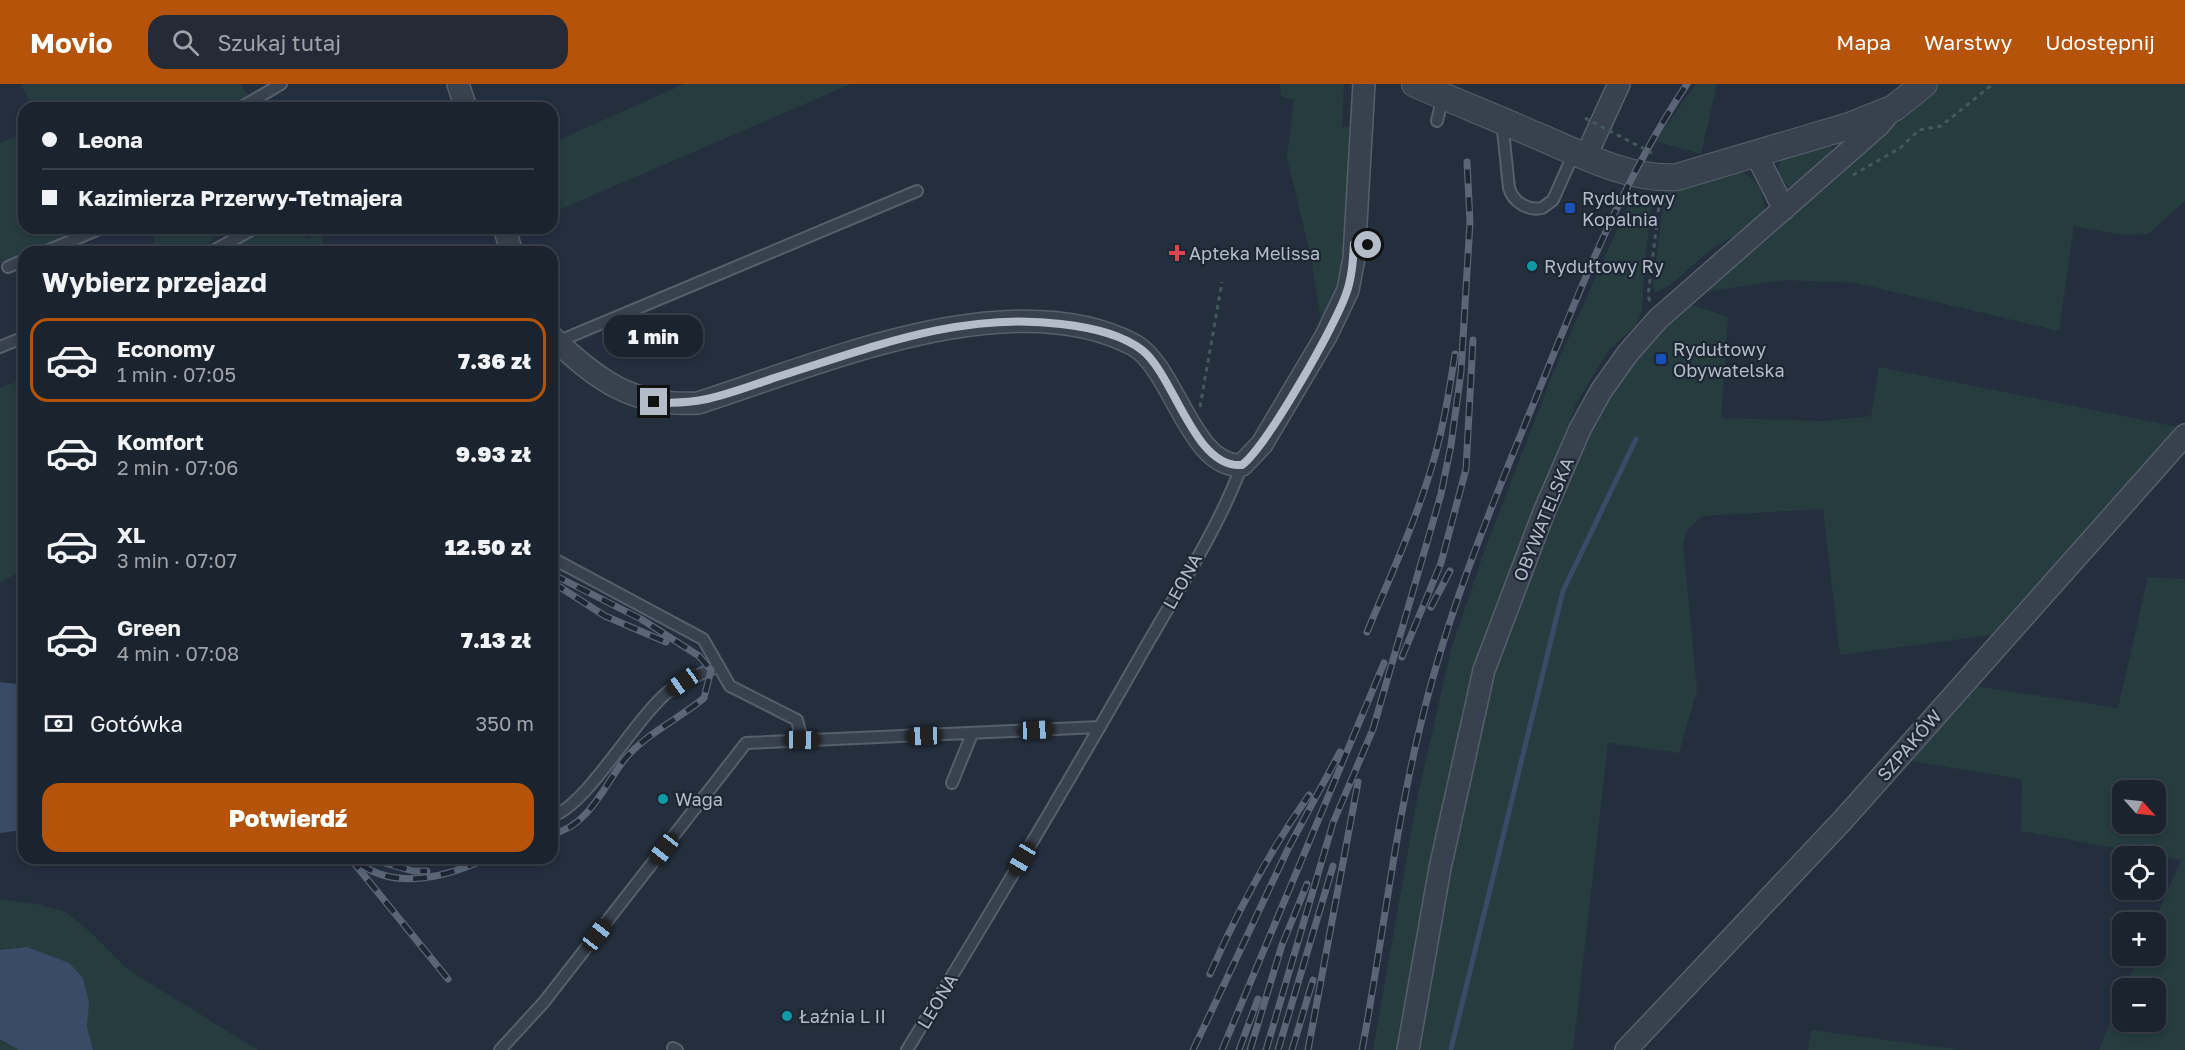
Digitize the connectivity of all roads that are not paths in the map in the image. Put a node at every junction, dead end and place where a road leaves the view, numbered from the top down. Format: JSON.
{"nodes":[{"id":1,"x":281,"y":84,"type":"edge"},
{"id":2,"x":458,"y":84,"type":"edge"},
{"id":3,"x":1364,"y":84,"type":"edge"},
{"id":4,"x":1415,"y":84,"type":"edge"},
{"id":5,"x":1619,"y":84,"type":"edge"},
{"id":6,"x":1924,"y":84,"type":"edge"},
{"id":7,"x":1443,"y":96,"type":"junction"},
{"id":8,"x":250,"y":102,"type":"edge"},
{"id":9,"x":464,"y":102,"type":"edge"},
{"id":10,"x":1894,"y":108,"type":"junction"},
{"id":11,"x":1502,"y":120,"type":"junction"},
{"id":12,"x":1437,"y":121,"type":"dead end"},
{"id":13,"x":1581,"y":154,"type":"junction"},
{"id":14,"x":1756,"y":154,"type":"junction"},
{"id":15,"x":917,"y":191,"type":"dead end"},
{"id":16,"x":1784,"y":209,"type":"junction"},
{"id":17,"x":88,"y":234,"type":"edge"},
{"id":18,"x":244,"y":234,"type":"edge"},
{"id":19,"x":1354,"y":244,"type":"junction"},
{"id":20,"x":58,"y":246,"type":"edge"},
{"id":21,"x":222,"y":246,"type":"edge"},
{"id":22,"x":1376,"y":246,"type":"dead end"},
{"id":23,"x":18,"y":263,"type":"edge"},
{"id":24,"x":8,"y":267,"type":"dead end"},
{"id":25,"x":558,"y":338,"type":"edge"},
{"id":26,"x":18,"y":340,"type":"edge"},
{"id":27,"x":558,"y":342,"type":"edge"},
{"id":28,"x":0,"y":347,"type":"edge"},
{"id":29,"x":2185,"y":435,"type":"edge"},
{"id":30,"x":1242,"y":465,"type":"junction"},
{"id":31,"x":558,"y":561,"type":"edge"},
{"id":32,"x":719,"y":666,"type":"junction"},
{"id":33,"x":1100,"y":727,"type":"junction"},
{"id":34,"x":972,"y":734,"type":"junction"},
{"id":35,"x":802,"y":740,"type":"junction"},
{"id":36,"x":952,"y":783,"type":"dead end"},
{"id":37,"x":558,"y":812,"type":"edge"},
{"id":38,"x":500,"y":1050,"type":"edge"},
{"id":39,"x":907,"y":1050,"type":"edge"},
{"id":40,"x":1408,"y":1050,"type":"edge"},
{"id":41,"x":1626,"y":1050,"type":"edge"}],
"edges":[{"from":1,"to":8,"type":"lane"},
{"from":2,"to":9,"type":"street"},
{"from":3,"to":19,"type":"street","name":"LEONA"},
{"from":4,"to":7,"type":"street","name":"OBYWATELSKA"},
{"from":5,"to":13,"type":"street"},
{"from":6,"to":10,"type":"street","name":"OBYWATELSKA"},
{"from":7,"to":11,"type":"street","name":"OBYWATELSKA"},
{"from":7,"to":12,"type":"lane"},
{"from":10,"to":14,"type":"street","name":"OBYWATELSKA"},
{"from":10,"to":16,"type":"street","name":"OBYWATELSKA"},
{"from":11,"to":13,"type":"street","name":"OBYWATELSKA"},
{"from":11,"to":13,"type":"lane"},
{"from":13,"to":14,"type":"street","name":"OBYWATELSKA"},
{"from":14,"to":16,"type":"street"},
{"from":15,"to":25,"type":"lane"},
{"from":16,"to":40,"type":"street","name":"OBYWATELSKA"},
{"from":17,"to":20,"type":"lane"},
{"from":18,"to":21,"type":"lane"},
{"from":19,"to":22,"type":"lane"},
{"from":19,"to":30,"type":"street","name":"LEONA"},
{"from":23,"to":24,"type":"lane"},
{"from":26,"to":28,"type":"lane"},
{"from":27,"to":30,"type":"street"},
{"from":29,"to":41,"type":"street","name":"SZPAKÓW"},
{"from":30,"to":33,"type":"lane","name":"LEONA"},
{"from":31,"to":32,"type":"lane"},
{"from":32,"to":35,"type":"lane"},
{"from":32,"to":37,"type":"lane"},
{"from":33,"to":34,"type":"lane"},
{"from":33,"to":39,"type":"lane","name":"LEONA"},
{"from":34,"to":35,"type":"lane"},
{"from":34,"to":36,"type":"lane"},
{"from":35,"to":38,"type":"lane"}]}
